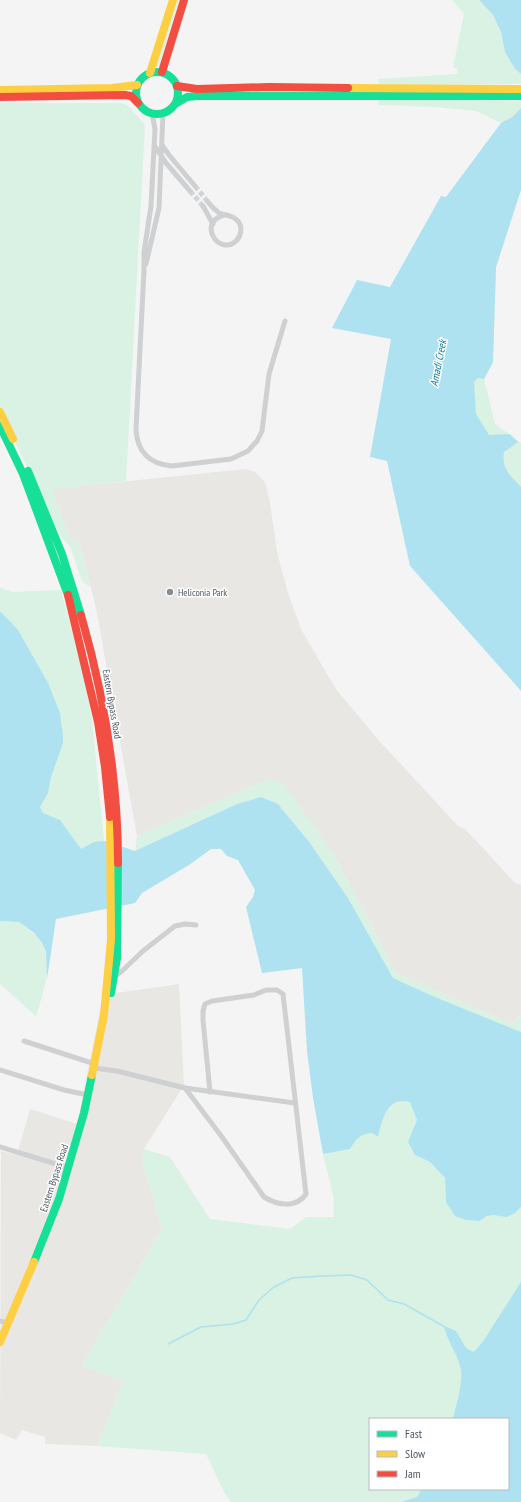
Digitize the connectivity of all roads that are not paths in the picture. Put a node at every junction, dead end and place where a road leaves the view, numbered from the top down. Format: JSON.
{"nodes":[{"id":1,"x":173,"y":0,"type":"edge"},
{"id":2,"x":184,"y":0,"type":"edge"},
{"id":3,"x":162,"y":72,"type":"junction"},
{"id":4,"x":150,"y":73,"type":"junction"},
{"id":5,"x":137,"y":85,"type":"junction"},
{"id":6,"x":177,"y":86,"type":"junction"},
{"id":7,"x":521,"y":89,"type":"edge"},
{"id":8,"x":0,"y":90,"type":"edge"},
{"id":9,"x":521,"y":96,"type":"edge"},
{"id":10,"x":0,"y":97,"type":"edge"},
{"id":11,"x":138,"y":103,"type":"junction"},
{"id":12,"x":175,"y":104,"type":"junction"},
{"id":13,"x":152,"y":113,"type":"junction"},
{"id":14,"x":163,"y":113,"type":"junction"},
{"id":15,"x":161,"y":143,"type":"junction"},
{"id":16,"x":154,"y":145,"type":"junction"},
{"id":17,"x":161,"y":156,"type":"junction"},
{"id":18,"x":195,"y":186,"type":"tunnel mouth"},
{"id":19,"x":190,"y":191,"type":"tunnel mouth"},
{"id":20,"x":208,"y":202,"type":"tunnel mouth"},
{"id":21,"x":203,"y":206,"type":"tunnel mouth"},
{"id":22,"x":224,"y":215,"type":"junction"},
{"id":23,"x":213,"y":224,"type":"junction"},
{"id":24,"x":144,"y":270,"type":"junction"},
{"id":25,"x":285,"y":321,"type":"dead end"},
{"id":26,"x":0,"y":412,"type":"edge"},
{"id":27,"x":0,"y":426,"type":"edge"},
{"id":28,"x":114,"y":813,"type":"junction"},
{"id":29,"x":196,"y":925,"type":"dead end"},
{"id":30,"x":115,"y":939,"type":"junction"},
{"id":31,"x":114,"y":977,"type":"junction"},
{"id":32,"x":104,"y":1015,"type":"junction"},
{"id":33,"x":24,"y":1041,"type":"dead end"},
{"id":34,"x":95,"y":1066,"type":"junction"},
{"id":35,"x":0,"y":1070,"type":"edge"},
{"id":36,"x":185,"y":1088,"type":"junction"},
{"id":37,"x":210,"y":1092,"type":"junction"},
{"id":38,"x":88,"y":1095,"type":"junction"},
{"id":39,"x":296,"y":1103,"type":"junction"},
{"id":40,"x":0,"y":1146,"type":"edge"},
{"id":41,"x":69,"y":1168,"type":"junction"},
{"id":42,"x":4,"y":1322,"type":"edge"},
{"id":43,"x":0,"y":1342,"type":"edge"}],
"edges":[{"from":1,"to":4,"type":"main road"},
{"from":2,"to":3,"type":"main road"},
{"from":3,"to":4,"type":"main road"},
{"from":3,"to":6,"type":"main road"},
{"from":4,"to":5,"type":"main road"},
{"from":5,"to":8,"type":"main road"},
{"from":5,"to":11,"type":"main road"},
{"from":6,"to":7,"type":"main road"},
{"from":6,"to":12,"type":"main road"},
{"from":9,"to":12,"type":"main road"},
{"from":10,"to":11,"type":"main road"},
{"from":11,"to":13,"type":"main road"},
{"from":12,"to":14,"type":"main road"},
{"from":13,"to":14,"type":"main road"},
{"from":13,"to":16,"type":"street"},
{"from":14,"to":15,"type":"street"},
{"from":15,"to":17,"type":"street"},
{"from":15,"to":18,"type":"street"},
{"from":16,"to":17,"type":"street"},
{"from":16,"to":24,"type":"street"},
{"from":17,"to":19,"type":"street"},
{"from":17,"to":24,"type":"street"},
{"from":20,"to":22,"type":"street"},
{"from":21,"to":23,"type":"street"},
{"from":22,"to":23,"type":"street"},
{"from":22,"to":23,"type":"street"},
{"from":24,"to":25,"type":"street"},
{"from":26,"to":28,"type":"main road","name":"Eastern Bypass Road"},
{"from":27,"to":28,"type":"main road","name":"Eastern Bypass Road"},
{"from":28,"to":30,"type":"main road","name":"Eastern Bypass Road"},
{"from":29,"to":31,"type":"street"},
{"from":30,"to":31,"type":"main road","name":"Eastern Bypass Road"},
{"from":30,"to":32,"type":"main road","name":"Eastern Bypass Road"},
{"from":31,"to":32,"type":"main road","name":"Eastern Bypass Road"},
{"from":32,"to":34,"type":"main road","name":"Eastern Bypass Road"},
{"from":33,"to":34,"type":"street"},
{"from":34,"to":36,"type":"street"},
{"from":34,"to":38,"type":"main road","name":"Eastern Bypass Road"},
{"from":35,"to":38,"type":"street"},
{"from":36,"to":37,"type":"street"},
{"from":36,"to":39,"type":"street"},
{"from":37,"to":39,"type":"street"},
{"from":37,"to":39,"type":"street"},
{"from":38,"to":41,"type":"main road","name":"Eastern Bypass Road"},
{"from":40,"to":41,"type":"street"},
{"from":41,"to":42,"type":"main road","name":"Eastern Bypass Road"},
{"from":42,"to":43,"type":"main road","name":"Eastern Bypass Road"}]}
